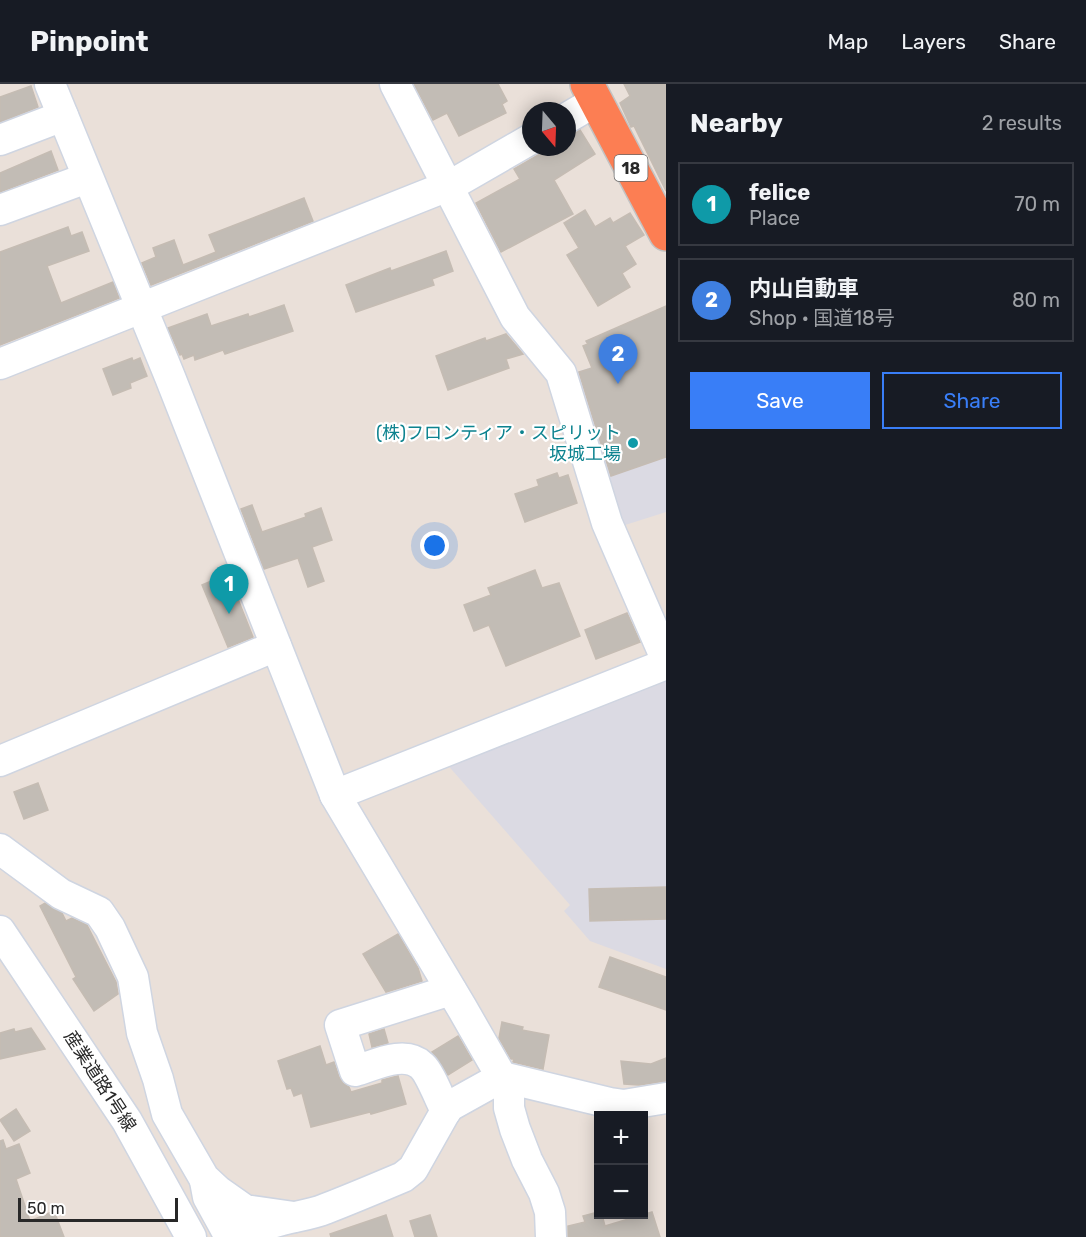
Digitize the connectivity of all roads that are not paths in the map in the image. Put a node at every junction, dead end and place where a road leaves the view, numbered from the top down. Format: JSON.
{"nodes":[{"id":1,"x":50,"y":84,"type":"edge"},
{"id":2,"x":395,"y":84,"type":"edge"},
{"id":3,"x":592,"y":93,"type":"edge"},
{"id":4,"x":576,"y":109,"type":"edge"},
{"id":5,"x":63,"y":116,"type":"junction"},
{"id":6,"x":0,"y":140,"type":"edge"},
{"id":7,"x":522,"y":144,"type":"edge"},
{"id":8,"x":87,"y":178,"type":"junction"},
{"id":9,"x":446,"y":186,"type":"junction"},
{"id":10,"x":0,"y":210,"type":"edge"},
{"id":11,"x":666,"y":234,"type":"edge"},
{"id":12,"x":141,"y":308,"type":"junction"},
{"id":13,"x":0,"y":364,"type":"edge"},
{"id":14,"x":276,"y":646,"type":"junction"},
{"id":15,"x":666,"y":659,"type":"edge"},
{"id":16,"x":666,"y":664,"type":"edge"},
{"id":17,"x":0,"y":761,"type":"edge"},
{"id":18,"x":335,"y":795,"type":"junction"},
{"id":19,"x":0,"y":849,"type":"edge"},
{"id":20,"x":0,"y":931,"type":"edge"},
{"id":21,"x":451,"y":990,"type":"junction"},
{"id":22,"x":502,"y":1077,"type":"junction"},
{"id":23,"x":666,"y":1098,"type":"edge"},
{"id":24,"x":446,"y":1111,"type":"junction"},
{"id":25,"x":204,"y":1178,"type":"junction"},
{"id":26,"x":294,"y":1217,"type":"junction"},
{"id":27,"x":191,"y":1237,"type":"edge"},
{"id":28,"x":230,"y":1237,"type":"edge"},
{"id":29,"x":247,"y":1237,"type":"edge"},
{"id":30,"x":551,"y":1237,"type":"edge"}],
"edges":[{"from":1,"to":5,"type":"street"},
{"from":2,"to":9,"type":"street"},
{"from":3,"to":4,"type":"street"},
{"from":3,"to":11,"type":"highway","number":"18"},
{"from":5,"to":6,"type":"street"},
{"from":5,"to":8,"type":"street"},
{"from":7,"to":9,"type":"street"},
{"from":8,"to":10,"type":"street"},
{"from":8,"to":12,"type":"street"},
{"from":9,"to":12,"type":"street"},
{"from":9,"to":15,"type":"street"},
{"from":12,"to":13,"type":"street"},
{"from":12,"to":14,"type":"street"},
{"from":14,"to":17,"type":"street"},
{"from":14,"to":18,"type":"street"},
{"from":16,"to":18,"type":"street"},
{"from":18,"to":21,"type":"street"},
{"from":19,"to":25,"type":"street"},
{"from":20,"to":27,"type":"street","name":"産業道路1号線"},
{"from":21,"to":22,"type":"street"},
{"from":21,"to":24,"type":"street"},
{"from":22,"to":23,"type":"street"},
{"from":22,"to":24,"type":"street"},
{"from":22,"to":30,"type":"street"},
{"from":24,"to":26,"type":"street"},
{"from":25,"to":26,"type":"street"},
{"from":25,"to":28,"type":"street"},
{"from":26,"to":29,"type":"street"}]}
